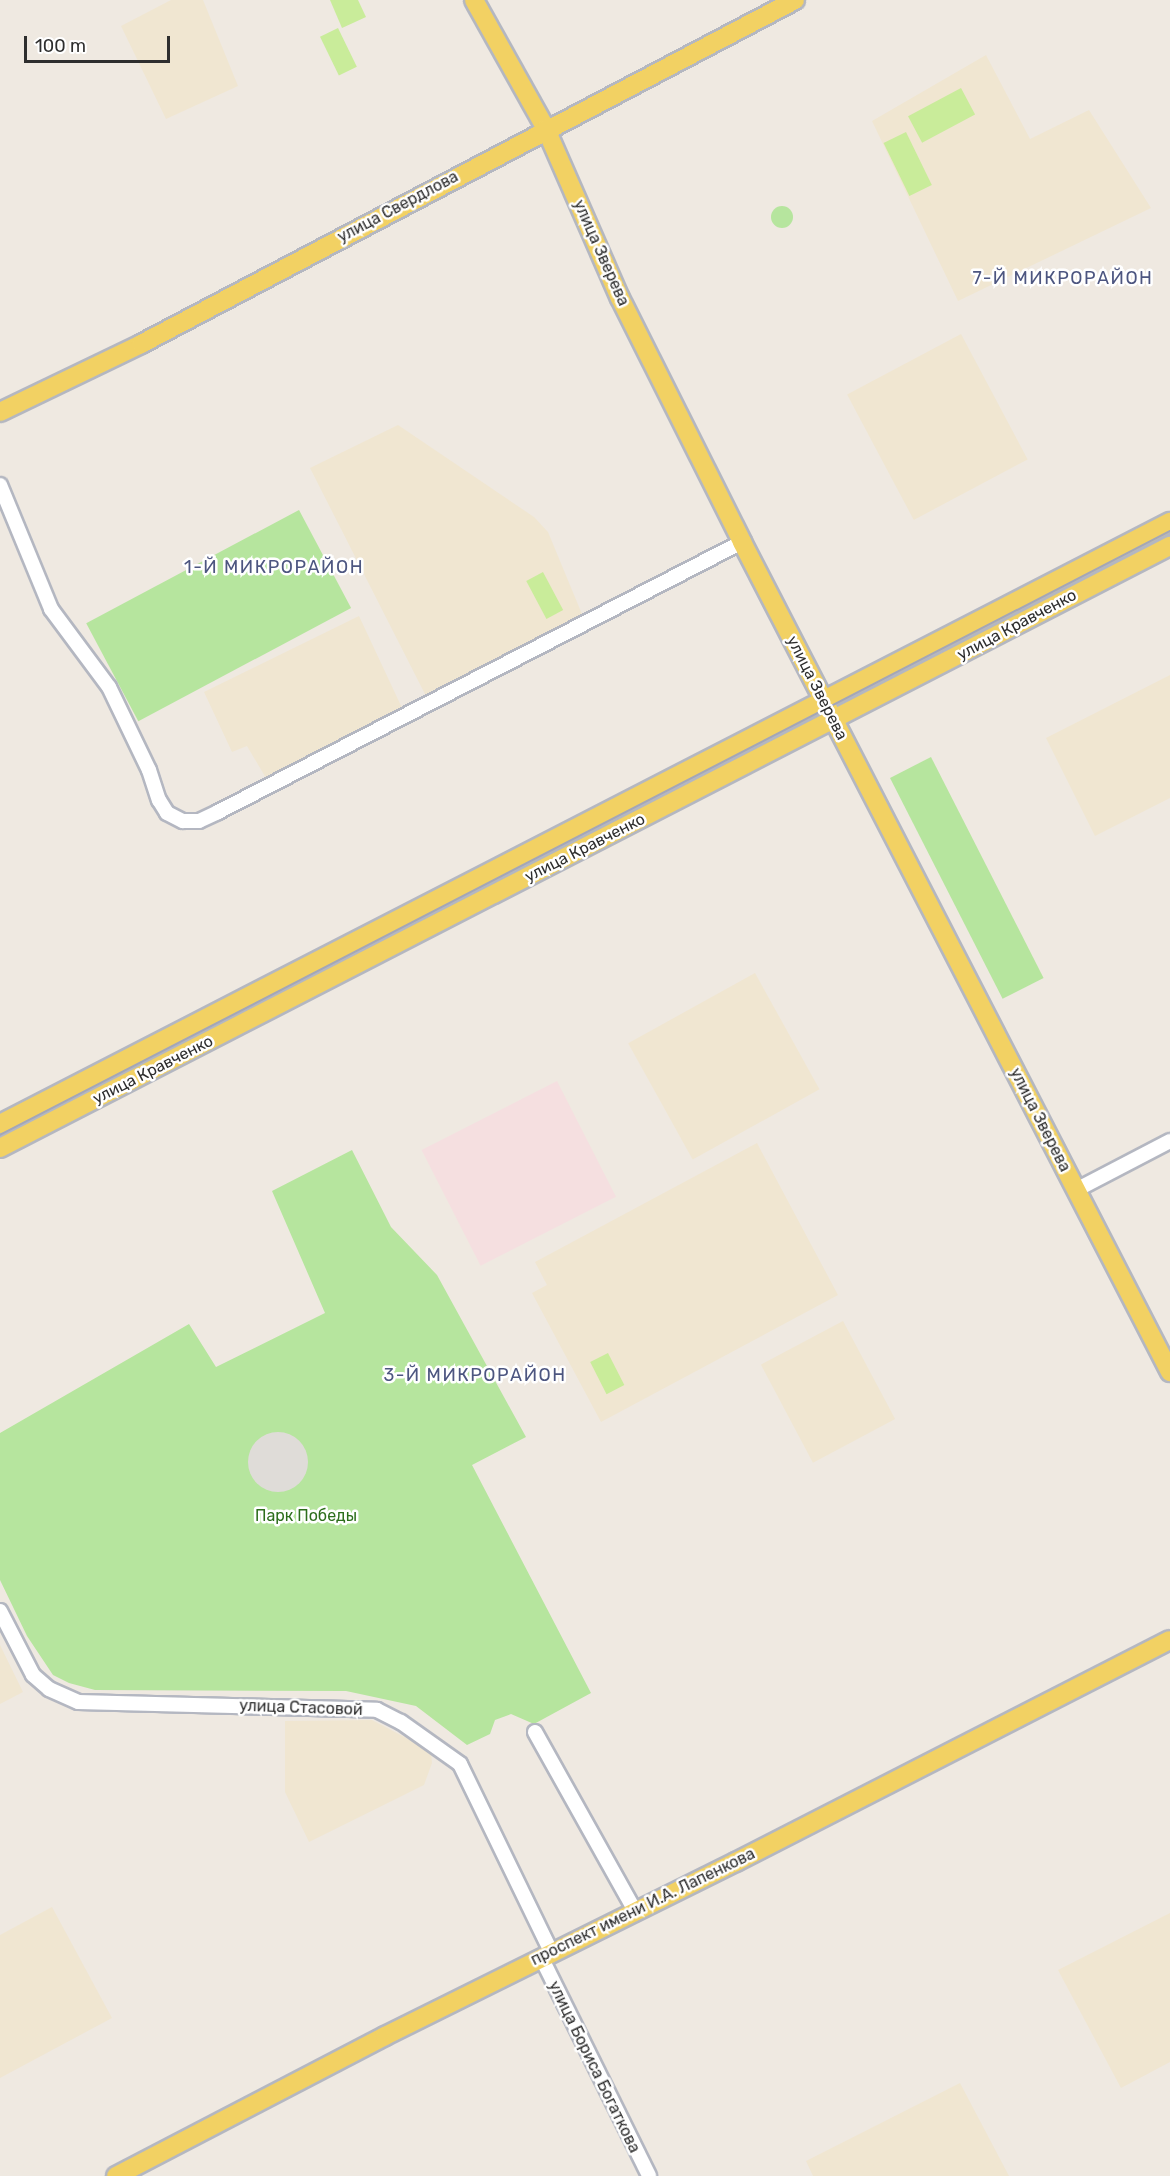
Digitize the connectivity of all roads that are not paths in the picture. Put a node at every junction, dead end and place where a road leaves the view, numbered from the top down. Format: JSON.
{"nodes":[{"id":1,"x":474,"y":0,"type":"edge"},
{"id":2,"x":795,"y":0,"type":"edge"},
{"id":3,"x":546,"y":129,"type":"junction"},
{"id":4,"x":0,"y":412,"type":"edge"},
{"id":5,"x":0,"y":485,"type":"edge"},
{"id":6,"x":1170,"y":522,"type":"edge"},
{"id":7,"x":1149,"y":533,"type":"junction"},
{"id":8,"x":742,"y":542,"type":"junction"},
{"id":9,"x":1165,"y":549,"type":"edge"},
{"id":10,"x":914,"y":656,"type":"junction"},
{"id":11,"x":923,"y":674,"type":"junction"},
{"id":12,"x":824,"y":701,"type":"junction"},
{"id":13,"x":834,"y":721,"type":"junction"},
{"id":14,"x":713,"y":759,"type":"junction"},
{"id":15,"x":722,"y":777,"type":"junction"},
{"id":16,"x":643,"y":796,"type":"junction"},
{"id":17,"x":652,"y":814,"type":"junction"},
{"id":18,"x":602,"y":817,"type":"junction"},
{"id":19,"x":612,"y":835,"type":"junction"},
{"id":20,"x":542,"y":847,"type":"junction"},
{"id":21,"x":551,"y":866,"type":"junction"},
{"id":22,"x":480,"y":879,"type":"junction"},
{"id":23,"x":489,"y":897,"type":"junction"},
{"id":24,"x":419,"y":909,"type":"junction"},
{"id":25,"x":429,"y":929,"type":"junction"},
{"id":26,"x":360,"y":939,"type":"junction"},
{"id":27,"x":370,"y":959,"type":"junction"},
{"id":28,"x":3,"y":1122,"type":"edge"},
{"id":29,"x":1170,"y":1141,"type":"edge"},
{"id":30,"x":8,"y":1144,"type":"edge"},
{"id":31,"x":1076,"y":1190,"type":"junction"},
{"id":32,"x":1170,"y":1372,"type":"edge"},
{"id":33,"x":0,"y":1611,"type":"edge"},
{"id":34,"x":1170,"y":1640,"type":"edge"},
{"id":35,"x":535,"y":1732,"type":"dead end"},
{"id":36,"x":635,"y":1911,"type":"junction"},
{"id":37,"x":546,"y":1954,"type":"junction"},
{"id":38,"x":116,"y":2176,"type":"edge"},
{"id":39,"x":649,"y":2176,"type":"edge"}],
"edges":[{"from":1,"to":3,"type":"main road","name":"улица Зверева"},
{"from":2,"to":3,"type":"main road","name":"улица Свердлова"},
{"from":3,"to":4,"type":"main road","name":"улица Свердлова"},
{"from":3,"to":8,"type":"main road","name":"улица Зверева"},
{"from":5,"to":8,"type":"street"},
{"from":6,"to":7,"type":"main road","name":"улица Кравченко"},
{"from":7,"to":9,"type":"street"},
{"from":7,"to":10,"type":"main road","name":"улица Кравченко"},
{"from":8,"to":12,"type":"main road","name":"улица Зверева"},
{"from":9,"to":11,"type":"main road","name":"улица Кравченко"},
{"from":10,"to":11,"type":"street"},
{"from":10,"to":12,"type":"main road","name":"улица Кравченко"},
{"from":11,"to":13,"type":"main road","name":"улица Кравченко"},
{"from":12,"to":13,"type":"main road","name":"улица Зверева"},
{"from":12,"to":14,"type":"main road","name":"улица Кравченко"},
{"from":13,"to":15,"type":"main road","name":"улица Кравченко"},
{"from":13,"to":31,"type":"main road","name":"улица Зверева"},
{"from":14,"to":15,"type":"street"},
{"from":14,"to":16,"type":"main road","name":"улица Кравченко"},
{"from":15,"to":17,"type":"main road","name":"улица Кравченко"},
{"from":16,"to":17,"type":"street"},
{"from":16,"to":18,"type":"main road","name":"улица Кравченко"},
{"from":17,"to":19,"type":"main road","name":"улица Кравченко"},
{"from":18,"to":19,"type":"street"},
{"from":18,"to":20,"type":"main road","name":"улица Кравченко"},
{"from":19,"to":21,"type":"main road","name":"улица Кравченко"},
{"from":20,"to":21,"type":"street"},
{"from":20,"to":22,"type":"main road","name":"улица Кравченко"},
{"from":21,"to":23,"type":"main road","name":"улица Кравченко"},
{"from":22,"to":23,"type":"street"},
{"from":22,"to":24,"type":"main road","name":"улица Кравченко"},
{"from":23,"to":25,"type":"main road","name":"улица Кравченко"},
{"from":24,"to":25,"type":"street"},
{"from":24,"to":26,"type":"main road","name":"улица Кравченко"},
{"from":25,"to":27,"type":"main road","name":"улица Кравченко"},
{"from":26,"to":27,"type":"street"},
{"from":26,"to":28,"type":"main road","name":"улица Кравченко"},
{"from":27,"to":30,"type":"main road","name":"улица Кравченко"},
{"from":28,"to":30,"type":"street"},
{"from":29,"to":31,"type":"street"},
{"from":31,"to":32,"type":"main road","name":"улица Зверева"},
{"from":33,"to":37,"type":"street","name":"улица Стасовой"},
{"from":34,"to":36,"type":"main road","name":"проспект имени И.А. Лапенкова"},
{"from":35,"to":36,"type":"street"},
{"from":36,"to":37,"type":"main road","name":"проспект имени И.А. Лапенкова"},
{"from":37,"to":38,"type":"main road","name":"проспект имени И.А. Лапенкова"},
{"from":37,"to":39,"type":"street","name":"улица Бориса Богаткова"}]}
